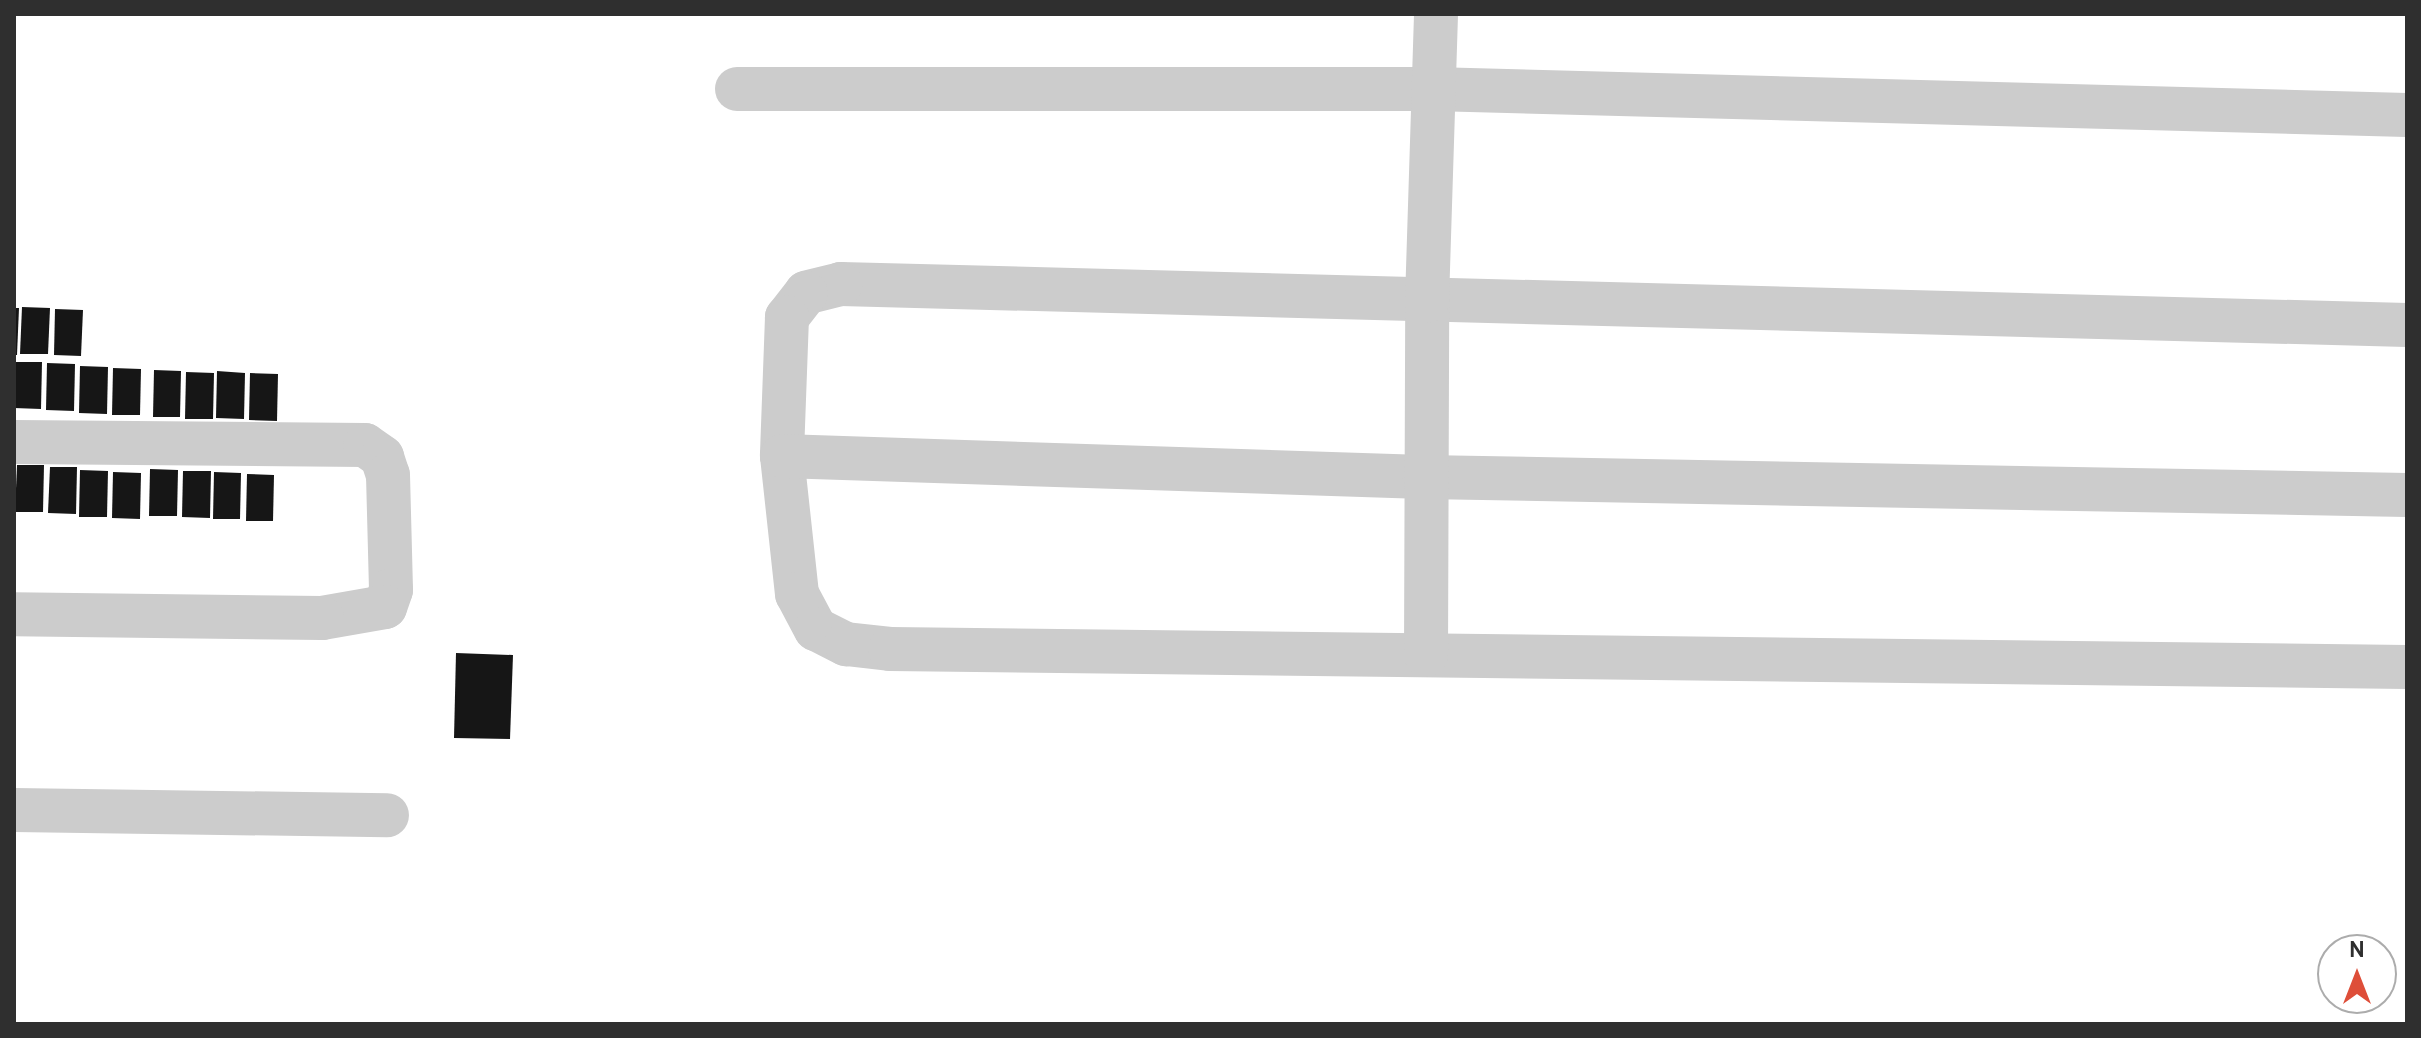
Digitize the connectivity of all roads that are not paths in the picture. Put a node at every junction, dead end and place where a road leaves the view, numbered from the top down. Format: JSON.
{"nodes":[{"id":1,"x":1436,"y":14,"type":"edge"},
{"id":2,"x":737,"y":89,"type":"dead end"},
{"id":3,"x":1432,"y":89,"type":"junction"},
{"id":4,"x":2407,"y":115,"type":"edge"},
{"id":5,"x":1427,"y":301,"type":"junction"},
{"id":6,"x":2407,"y":325,"type":"edge"},
{"id":7,"x":14,"y":442,"type":"edge"},
{"id":8,"x":782,"y":456,"type":"junction"},
{"id":9,"x":1424,"y":477,"type":"junction"},
{"id":10,"x":2407,"y":495,"type":"edge"},
{"id":11,"x":14,"y":614,"type":"edge"},
{"id":12,"x":1426,"y":655,"type":"junction"},
{"id":13,"x":2407,"y":667,"type":"edge"},
{"id":14,"x":14,"y":810,"type":"edge"},
{"id":15,"x":387,"y":815,"type":"dead end"}],
"edges":[{"from":1,"to":3,"type":"street"},
{"from":2,"to":3,"type":"street"},
{"from":3,"to":4,"type":"street"},
{"from":3,"to":5,"type":"street"},
{"from":5,"to":6,"type":"street"},
{"from":5,"to":8,"type":"street"},
{"from":5,"to":9,"type":"street"},
{"from":7,"to":11,"type":"street"},
{"from":8,"to":9,"type":"street"},
{"from":8,"to":12,"type":"street"},
{"from":9,"to":10,"type":"street"},
{"from":9,"to":12,"type":"street"},
{"from":12,"to":13,"type":"street"},
{"from":14,"to":15,"type":"street"}]}
